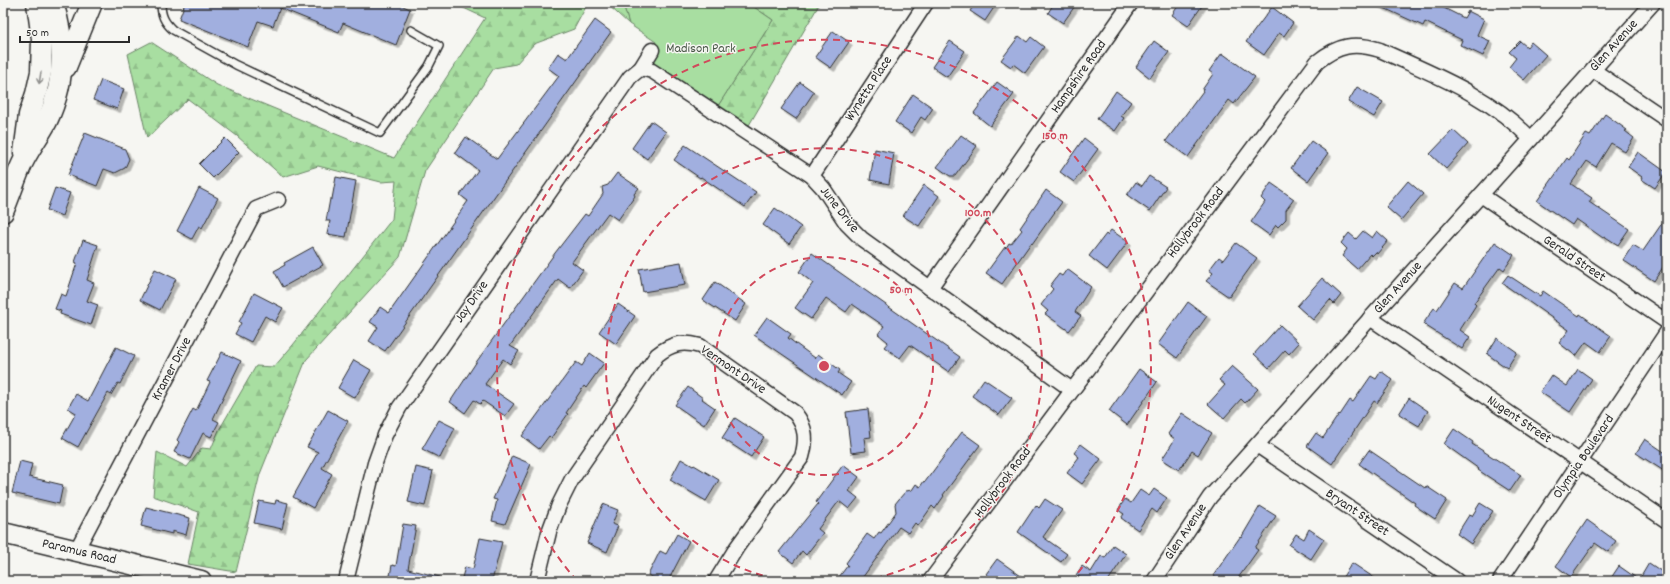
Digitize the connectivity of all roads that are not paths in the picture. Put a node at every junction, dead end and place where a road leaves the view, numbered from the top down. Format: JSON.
{"nodes":[{"id":1,"x":37,"y":3,"type":"edge"},
{"id":2,"x":92,"y":3,"type":"edge"},
{"id":3,"x":161,"y":3,"type":"edge"},
{"id":4,"x":926,"y":3,"type":"edge"},
{"id":5,"x":1131,"y":3,"type":"edge"},
{"id":6,"x":1653,"y":3,"type":"edge"},
{"id":7,"x":57,"y":6,"type":"edge"},
{"id":8,"x":411,"y":30,"type":"dead end"},
{"id":9,"x":42,"y":39,"type":"junction"},
{"id":10,"x":652,"y":50,"type":"dead end"},
{"id":11,"x":641,"y":68,"type":"junction"},
{"id":12,"x":1593,"y":70,"type":"junction"},
{"id":13,"x":60,"y":82,"type":"junction"},
{"id":14,"x":1667,"y":120,"type":"edge"},
{"id":15,"x":1532,"y":139,"type":"junction"},
{"id":16,"x":22,"y":164,"type":"junction"},
{"id":17,"x":812,"y":176,"type":"junction"},
{"id":18,"x":7,"y":191,"type":"edge"},
{"id":19,"x":1481,"y":195,"type":"junction"},
{"id":20,"x":278,"y":200,"type":"dead end"},
{"id":21,"x":3,"y":212,"type":"edge"},
{"id":22,"x":930,"y":288,"type":"junction"},
{"id":23,"x":1370,"y":318,"type":"junction"},
{"id":24,"x":1667,"y":322,"type":"edge"},
{"id":25,"x":1667,"y":332,"type":"edge"},
{"id":26,"x":1072,"y":390,"type":"junction"},
{"id":27,"x":1257,"y":445,"type":"junction"},
{"id":28,"x":1581,"y":462,"type":"junction"},
{"id":29,"x":1667,"y":521,"type":"edge"},
{"id":30,"x":3,"y":533,"type":"edge"},
{"id":31,"x":76,"y":551,"type":"junction"},
{"id":32,"x":201,"y":581,"type":"edge"},
{"id":33,"x":346,"y":581,"type":"edge"},
{"id":34,"x":537,"y":581,"type":"edge"},
{"id":35,"x":716,"y":581,"type":"edge"},
{"id":36,"x":930,"y":581,"type":"edge"},
{"id":37,"x":1154,"y":581,"type":"edge"},
{"id":38,"x":1457,"y":581,"type":"edge"},
{"id":39,"x":1500,"y":581,"type":"edge"}],
"edges":[{"from":1,"to":9,"type":"main road"},
{"from":2,"to":13,"type":"main road"},
{"from":3,"to":8,"type":"lane"},
{"from":4,"to":17,"type":"street","name":"Wynetta Place"},
{"from":5,"to":22,"type":"street","name":"Hampshire Road"},
{"from":6,"to":12,"type":"street","name":"Glen Avenue"},
{"from":7,"to":9,"type":"main road"},
{"from":7,"to":13,"type":"main road"},
{"from":9,"to":16,"type":"main road","one_way":true},
{"from":10,"to":11,"type":"street","name":"Jay Drive"},
{"from":11,"to":17,"type":"street","name":"June Drive"},
{"from":11,"to":33,"type":"street","name":"Jay Drive"},
{"from":12,"to":14,"type":"street"},
{"from":12,"to":15,"type":"street","name":"Glen Avenue"},
{"from":13,"to":16,"type":"main road"},
{"from":15,"to":19,"type":"street","name":"Glen Avenue"},
{"from":15,"to":26,"type":"street","name":"Hollybrook Road"},
{"from":16,"to":18,"type":"main road"},
{"from":17,"to":22,"type":"street","name":"June Drive"},
{"from":18,"to":21,"type":"main road"},
{"from":19,"to":23,"type":"street","name":"Glen Avenue"},
{"from":19,"to":24,"type":"street","name":"Gerald Street"},
{"from":20,"to":31,"type":"street","name":"Kramer Drive"},
{"from":22,"to":26,"type":"street","name":"June Drive"},
{"from":23,"to":27,"type":"street","name":"Glen Avenue"},
{"from":23,"to":28,"type":"street","name":"Nugent Street"},
{"from":25,"to":28,"type":"street","name":"Olympia Boulevard"},
{"from":26,"to":36,"type":"street","name":"Hollybrook Road"},
{"from":27,"to":37,"type":"street","name":"Glen Avenue"},
{"from":27,"to":38,"type":"street","name":"Bryant Street"},
{"from":28,"to":29,"type":"street","name":"Nugent Street"},
{"from":28,"to":39,"type":"street","name":"Olympia Boulevard"},
{"from":30,"to":31,"type":"main road","name":"Paramus Road"},
{"from":31,"to":32,"type":"main road","name":"Paramus Road"},
{"from":34,"to":35,"type":"street","name":"Vermont Drive"}]}
